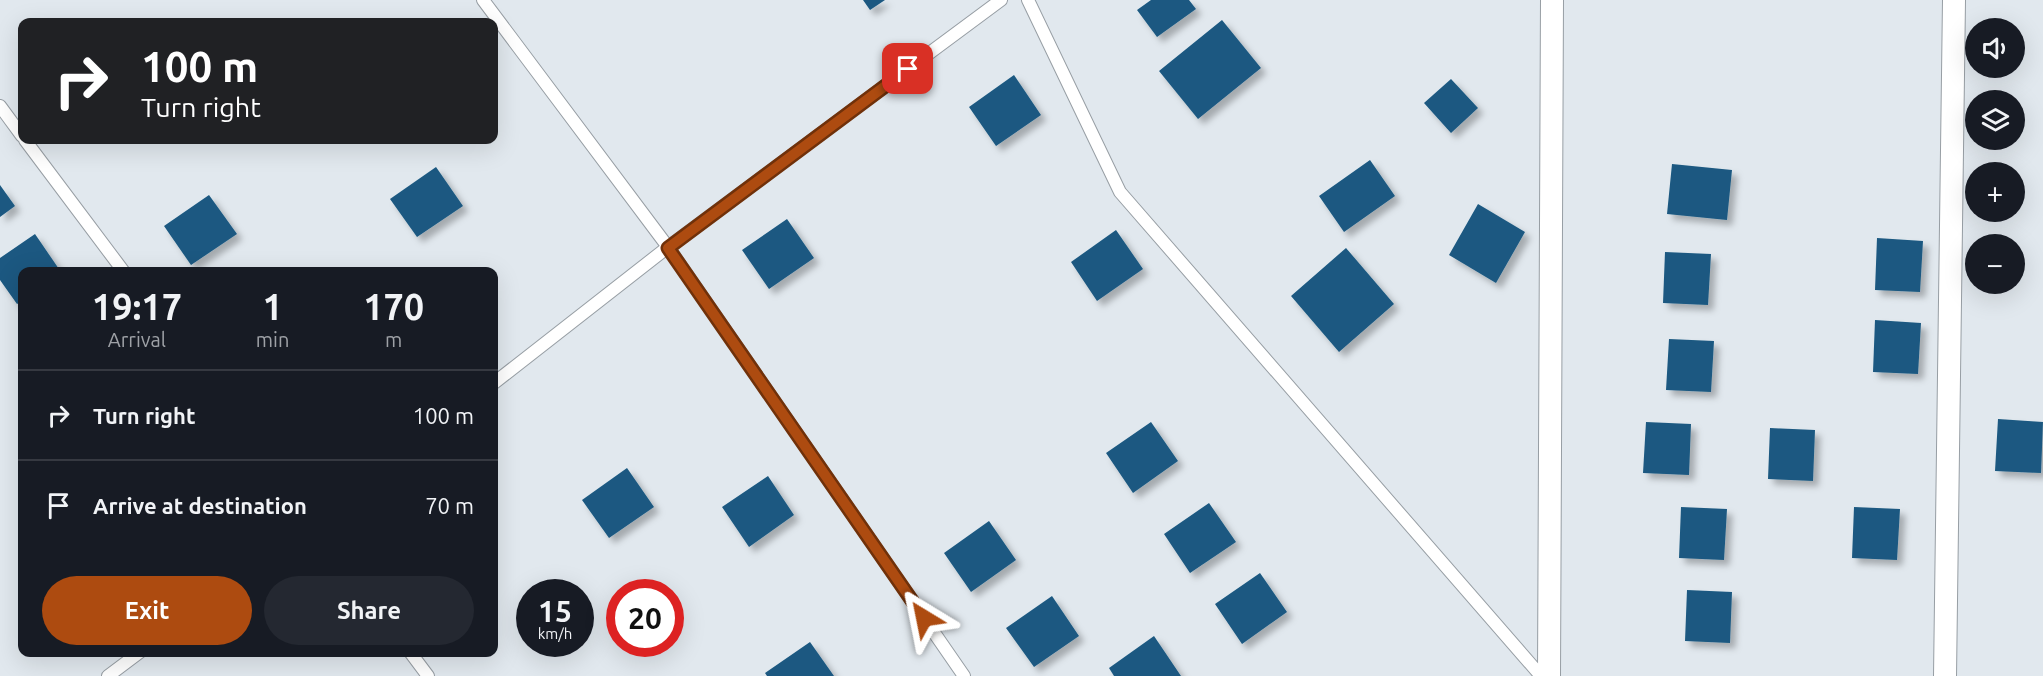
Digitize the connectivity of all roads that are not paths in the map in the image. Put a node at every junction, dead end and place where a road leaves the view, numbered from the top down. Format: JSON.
{"nodes":[{"id":1,"x":483,"y":0,"type":"edge"},
{"id":2,"x":1000,"y":0,"type":"edge"},
{"id":3,"x":1028,"y":0,"type":"edge"},
{"id":4,"x":1552,"y":0,"type":"edge"},
{"id":5,"x":1954,"y":0,"type":"edge"},
{"id":6,"x":496,"y":18,"type":"edge"},
{"id":7,"x":498,"y":20,"type":"edge"},
{"id":8,"x":0,"y":106,"type":"edge"},
{"id":9,"x":18,"y":131,"type":"edge"},
{"id":10,"x":28,"y":144,"type":"edge"},
{"id":11,"x":668,"y":248,"type":"junction"},
{"id":12,"x":120,"y":267,"type":"edge"},
{"id":13,"x":498,"y":380,"type":"edge"},
{"id":14,"x":133,"y":657,"type":"edge"},
{"id":15,"x":414,"y":657,"type":"edge"},
{"id":16,"x":108,"y":676,"type":"edge"},
{"id":17,"x":428,"y":676,"type":"edge"},
{"id":18,"x":964,"y":676,"type":"edge"},
{"id":19,"x":1541,"y":676,"type":"edge"},
{"id":20,"x":1549,"y":676,"type":"edge"},
{"id":21,"x":1944,"y":676,"type":"edge"}],
"edges":[{"from":1,"to":6,"type":"lane"},
{"from":2,"to":11,"type":"lane"},
{"from":3,"to":19,"type":"lane"},
{"from":4,"to":20,"type":"street"},
{"from":5,"to":21,"type":"street"},
{"from":7,"to":11,"type":"lane"},
{"from":8,"to":9,"type":"lane"},
{"from":10,"to":12,"type":"lane"},
{"from":11,"to":13,"type":"lane"},
{"from":11,"to":18,"type":"lane"},
{"from":14,"to":16,"type":"lane"},
{"from":15,"to":17,"type":"lane"}]}
